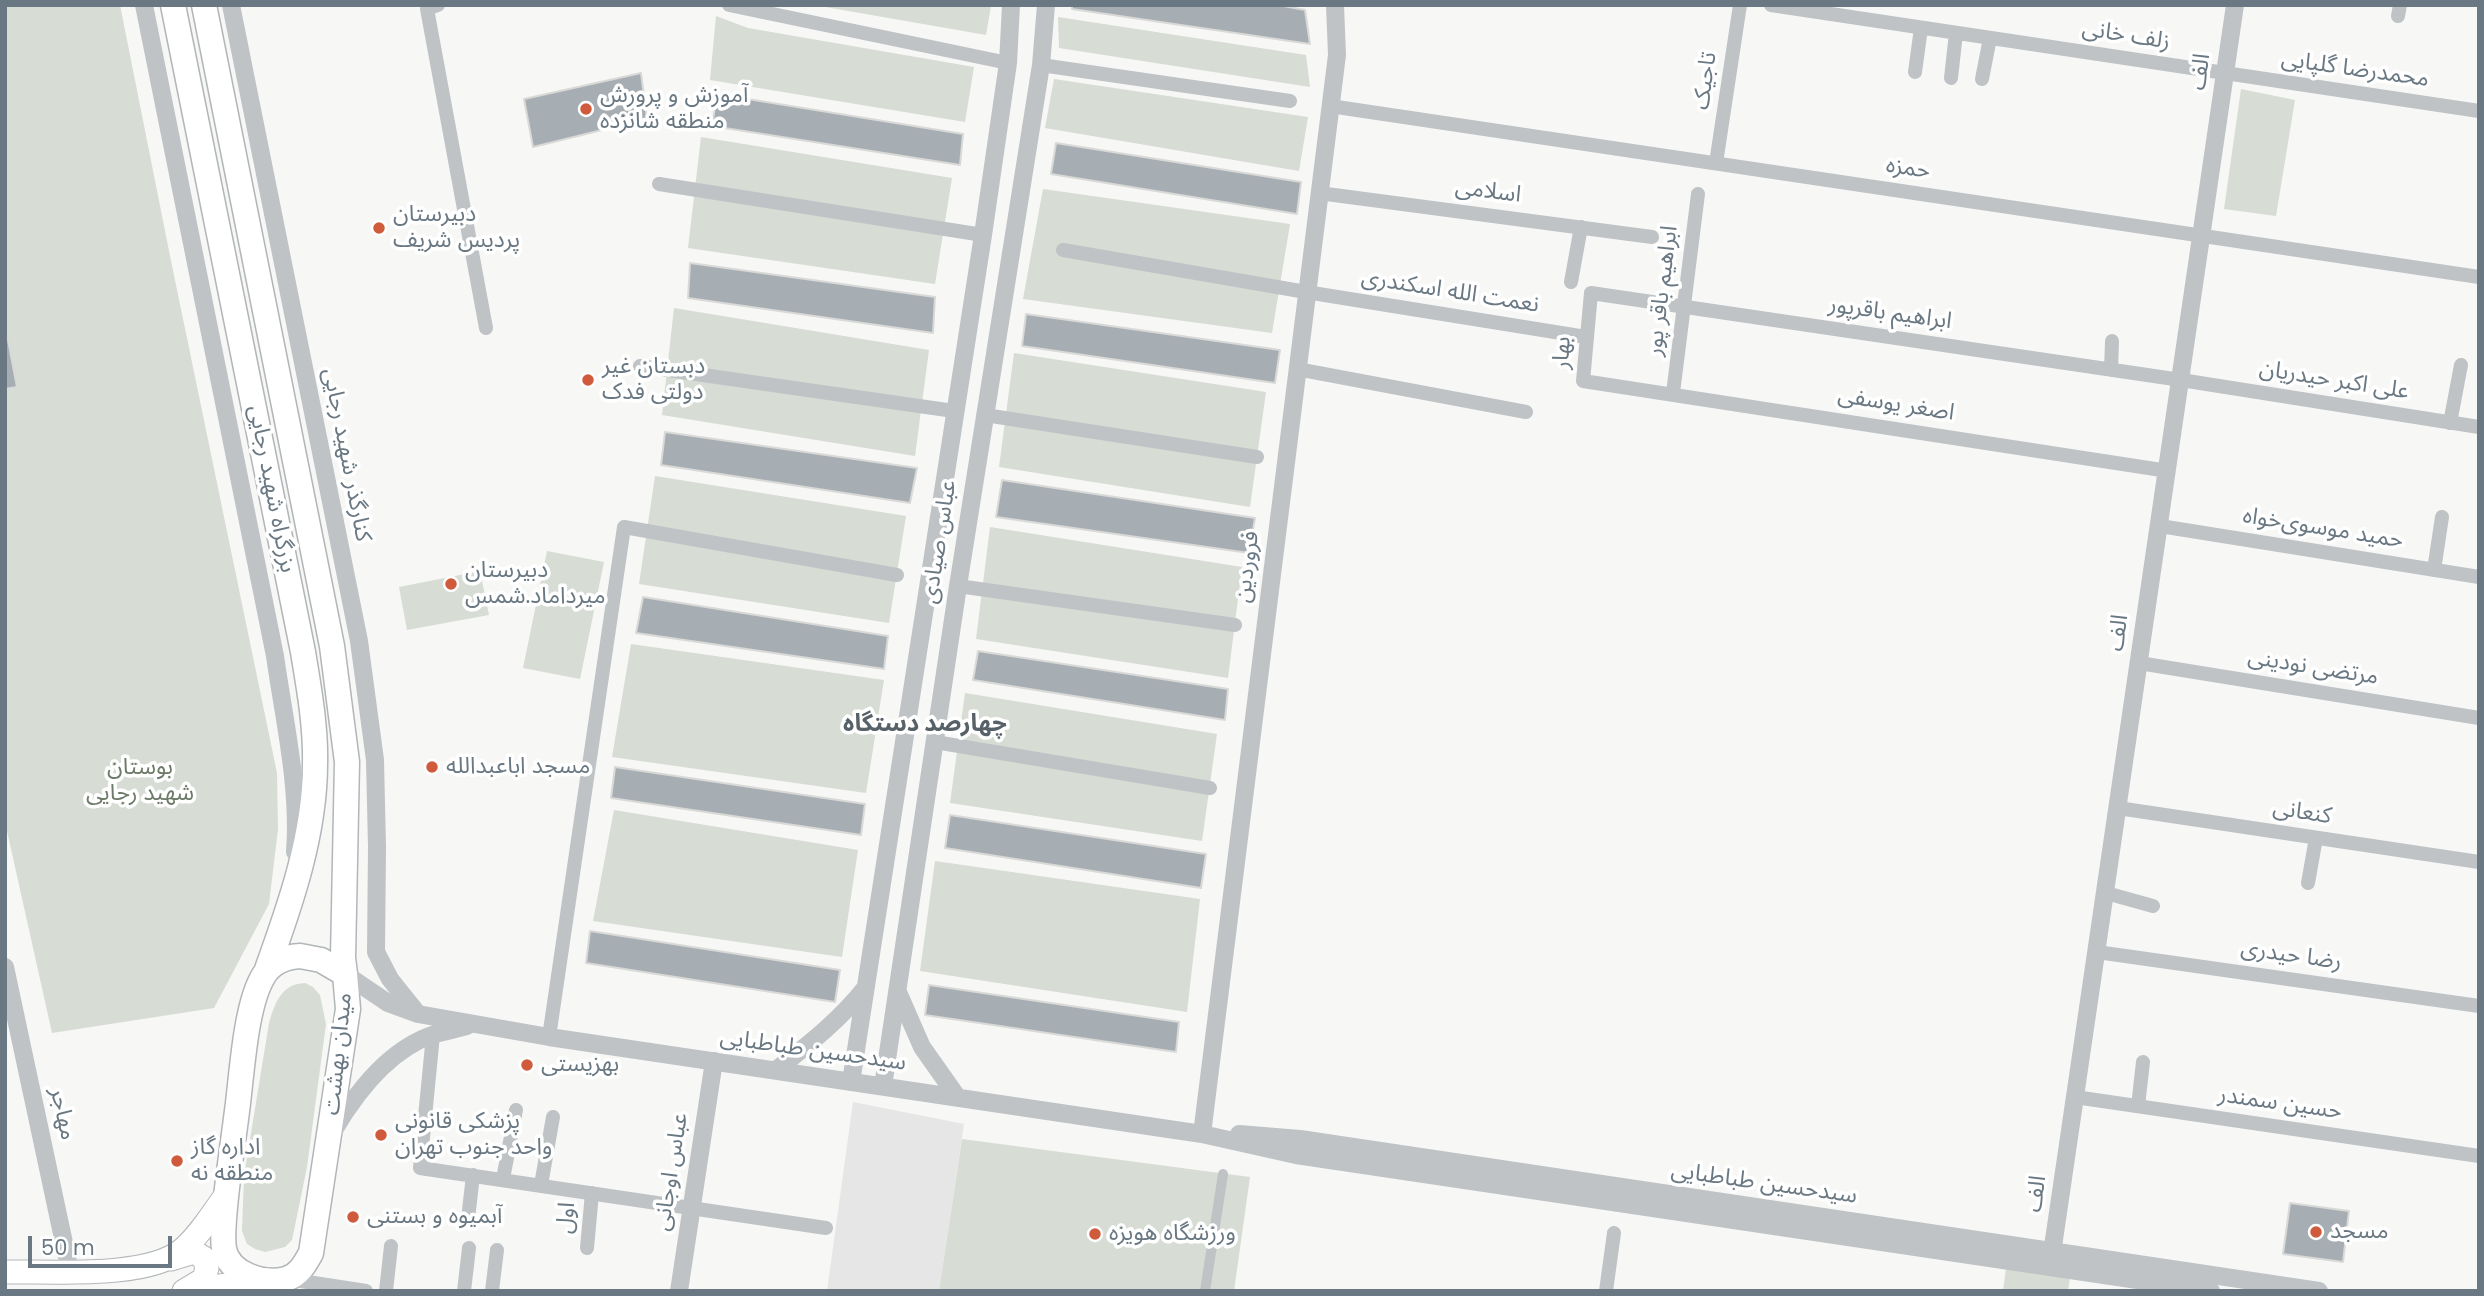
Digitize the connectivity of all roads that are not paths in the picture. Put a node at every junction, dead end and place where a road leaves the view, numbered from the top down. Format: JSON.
{"nodes":[{"id":1,"x":144,"y":5,"type":"edge"},
{"id":2,"x":173,"y":5,"type":"edge"},
{"id":3,"x":204,"y":5,"type":"edge"},
{"id":4,"x":232,"y":5,"type":"edge"},
{"id":5,"x":439,"y":5,"type":"edge"},
{"id":6,"x":729,"y":5,"type":"edge"},
{"id":7,"x":1011,"y":5,"type":"edge"},
{"id":8,"x":1046,"y":5,"type":"edge"},
{"id":9,"x":1335,"y":5,"type":"edge"},
{"id":10,"x":1740,"y":5,"type":"edge"},
{"id":11,"x":1771,"y":5,"type":"edge"},
{"id":12,"x":2235,"y":5,"type":"edge"},
{"id":13,"x":1921,"y":28,"type":"junction"},
{"id":14,"x":1956,"y":33,"type":"junction"},
{"id":15,"x":1990,"y":38,"type":"junction"},
{"id":16,"x":1008,"y":63,"type":"junction"},
{"id":17,"x":1041,"y":65,"type":"junction"},
{"id":18,"x":1915,"y":72,"type":"dead end"},
{"id":19,"x":2225,"y":74,"type":"junction"},
{"id":20,"x":1951,"y":78,"type":"dead end"},
{"id":21,"x":1982,"y":79,"type":"dead end"},
{"id":22,"x":1290,"y":101,"type":"dead end"},
{"id":23,"x":1329,"y":106,"type":"junction"},
{"id":24,"x":2479,"y":111,"type":"edge"},
{"id":25,"x":1716,"y":163,"type":"junction"},
{"id":26,"x":659,"y":184,"type":"dead end"},
{"id":27,"x":1319,"y":193,"type":"junction"},
{"id":28,"x":1698,"y":194,"type":"dead end"},
{"id":29,"x":1581,"y":227,"type":"junction"},
{"id":30,"x":983,"y":235,"type":"junction"},
{"id":31,"x":2203,"y":236,"type":"junction"},
{"id":32,"x":1652,"y":237,"type":"dead end"},
{"id":33,"x":1063,"y":250,"type":"dead end"},
{"id":34,"x":2479,"y":277,"type":"edge"},
{"id":35,"x":1571,"y":282,"type":"dead end"},
{"id":36,"x":1306,"y":292,"type":"junction"},
{"id":37,"x":1591,"y":293,"type":"joint"},
{"id":38,"x":1684,"y":306,"type":"junction"},
{"id":39,"x":486,"y":328,"type":"dead end"},
{"id":40,"x":1586,"y":337,"type":"junction"},
{"id":41,"x":2112,"y":341,"type":"dead end"},
{"id":42,"x":2461,"y":365,"type":"dead end"},
{"id":43,"x":640,"y":366,"type":"dead end"},
{"id":44,"x":1297,"y":369,"type":"junction"},
{"id":45,"x":2110,"y":370,"type":"junction"},
{"id":46,"x":2181,"y":380,"type":"junction"},
{"id":47,"x":1618,"y":386,"type":"joint"},
{"id":48,"x":1673,"y":393,"type":"junction"},
{"id":49,"x":954,"y":411,"type":"junction"},
{"id":50,"x":1526,"y":412,"type":"dead end"},
{"id":51,"x":985,"y":415,"type":"junction"},
{"id":52,"x":2450,"y":423,"type":"junction"},
{"id":53,"x":2479,"y":427,"type":"edge"},
{"id":54,"x":1257,"y":457,"type":"dead end"},
{"id":55,"x":2168,"y":471,"type":"junction"},
{"id":56,"x":2442,"y":517,"type":"dead end"},
{"id":57,"x":2160,"y":526,"type":"junction"},
{"id":58,"x":2434,"y":570,"type":"junction"},
{"id":59,"x":897,"y":575,"type":"dead end"},
{"id":60,"x":2479,"y":577,"type":"edge"},
{"id":61,"x":958,"y":586,"type":"junction"},
{"id":62,"x":1235,"y":625,"type":"dead end"},
{"id":63,"x":2139,"y":663,"type":"junction"},
{"id":64,"x":2479,"y":718,"type":"edge"},
{"id":65,"x":935,"y":742,"type":"junction"},
{"id":66,"x":1210,"y":788,"type":"dead end"},
{"id":67,"x":2118,"y":808,"type":"junction"},
{"id":68,"x":2316,"y":838,"type":"junction"},
{"id":69,"x":2479,"y":862,"type":"edge"},
{"id":70,"x":2308,"y":883,"type":"dead end"},
{"id":71,"x":293,"y":887,"type":"junction"},
{"id":72,"x":2106,"y":894,"type":"junction"},
{"id":73,"x":2153,"y":906,"type":"dead end"},
{"id":74,"x":344,"y":911,"type":"junction"},
{"id":75,"x":285,"y":917,"type":"junction"},
{"id":76,"x":2097,"y":952,"type":"junction"},
{"id":77,"x":5,"y":967,"type":"edge"},
{"id":78,"x":266,"y":972,"type":"junction"},
{"id":79,"x":345,"y":974,"type":"junction"},
{"id":80,"x":868,"y":984,"type":"junction"},
{"id":81,"x":897,"y":987,"type":"junction"},
{"id":82,"x":2479,"y":1006,"type":"edge"},
{"id":83,"x":418,"y":1014,"type":"junction"},
{"id":84,"x":477,"y":1024,"type":"junction"},
{"id":85,"x":433,"y":1035,"type":"junction"},
{"id":86,"x":549,"y":1037,"type":"junction"},
{"id":87,"x":713,"y":1061,"type":"junction"},
{"id":88,"x":2143,"y":1062,"type":"dead end"},
{"id":89,"x":776,"y":1070,"type":"junction"},
{"id":90,"x":851,"y":1082,"type":"junction"},
{"id":91,"x":883,"y":1086,"type":"junction"},
{"id":92,"x":2076,"y":1097,"type":"junction"},
{"id":93,"x":958,"y":1098,"type":"junction"},
{"id":94,"x":2138,"y":1106,"type":"junction"},
{"id":95,"x":516,"y":1110,"type":"dead end"},
{"id":96,"x":552,"y":1117,"type":"dead end"},
{"id":97,"x":1202,"y":1134,"type":"junction"},
{"id":98,"x":329,"y":1139,"type":"junction"},
{"id":99,"x":2479,"y":1156,"type":"edge"},
{"id":100,"x":1223,"y":1174,"type":"dead end"},
{"id":101,"x":473,"y":1175,"type":"junction"},
{"id":102,"x":503,"y":1179,"type":"junction"},
{"id":103,"x":541,"y":1185,"type":"junction"},
{"id":104,"x":592,"y":1193,"type":"junction"},
{"id":105,"x":226,"y":1195,"type":"junction"},
{"id":106,"x":691,"y":1207,"type":"junction"},
{"id":107,"x":468,"y":1219,"type":"dead end"},
{"id":108,"x":826,"y":1228,"type":"dead end"},
{"id":109,"x":1614,"y":1233,"type":"dead end"},
{"id":110,"x":391,"y":1246,"type":"dead end"},
{"id":111,"x":469,"y":1248,"type":"dead end"},
{"id":112,"x":587,"y":1248,"type":"dead end"},
{"id":113,"x":497,"y":1250,"type":"dead end"},
{"id":114,"x":2052,"y":1259,"type":"junction"},
{"id":115,"x":166,"y":1260,"type":"junction"},
{"id":116,"x":70,"y":1271,"type":"junction"},
{"id":117,"x":5,"y":1272,"type":"edge"},
{"id":118,"x":268,"y":1283,"type":"edge"},
{"id":119,"x":185,"y":1291,"type":"edge"},
{"id":120,"x":366,"y":1291,"type":"edge"},
{"id":121,"x":386,"y":1291,"type":"edge"},
{"id":122,"x":464,"y":1291,"type":"edge"},
{"id":123,"x":492,"y":1291,"type":"edge"},
{"id":124,"x":679,"y":1291,"type":"edge"},
{"id":125,"x":1205,"y":1291,"type":"edge"},
{"id":126,"x":1606,"y":1291,"type":"edge"},
{"id":127,"x":2211,"y":1291,"type":"edge"},
{"id":128,"x":2319,"y":1291,"type":"edge"}],
"edges":[{"from":1,"to":71,"type":"street"},
{"from":2,"to":71,"type":"highway","name":"بزرگراه شهید رجایی"},
{"from":3,"to":74,"type":"highway","name":"بزرگراه شهید رجایی"},
{"from":4,"to":83,"type":"street","name":"کنارگذر شهید رجایی"},
{"from":5,"to":39,"type":"street"},
{"from":6,"to":16,"type":"street"},
{"from":7,"to":16,"type":"street","name":"عباس صیادی"},
{"from":8,"to":17,"type":"street","name":"عباس صیادی"},
{"from":9,"to":23,"type":"street","name":"فروردین"},
{"from":10,"to":25,"type":"street","name":"تاجیک"},
{"from":11,"to":13,"type":"street","name":"زلف خانی"},
{"from":12,"to":19,"type":"street","name":"الف"},
{"from":13,"to":14,"type":"street","name":"زلف خانی"},
{"from":13,"to":18,"type":"street"},
{"from":14,"to":15,"type":"street","name":"زلف خانی"},
{"from":14,"to":20,"type":"street"},
{"from":15,"to":19,"type":"street","name":"زلف خانی"},
{"from":15,"to":21,"type":"street"},
{"from":16,"to":30,"type":"street","name":"عباس صیادی"},
{"from":17,"to":22,"type":"street"},
{"from":17,"to":51,"type":"street","name":"عباس صیادی"},
{"from":19,"to":24,"type":"street","name":"محمدرضا گلپایی"},
{"from":19,"to":31,"type":"street","name":"الف"},
{"from":23,"to":25,"type":"street","name":"حمزه"},
{"from":23,"to":27,"type":"street","name":"فروردین"},
{"from":25,"to":31,"type":"street","name":"حمزه"},
{"from":26,"to":30,"type":"street"},
{"from":27,"to":29,"type":"street","name":"اسلامی"},
{"from":27,"to":36,"type":"street","name":"فروردین"},
{"from":28,"to":38,"type":"street","name":"ابراهیم باقر پور"},
{"from":29,"to":32,"type":"street","name":"اسلامی"},
{"from":29,"to":35,"type":"street"},
{"from":30,"to":49,"type":"street","name":"عباس صیادی"},
{"from":31,"to":34,"type":"street","name":"حمزه"},
{"from":31,"to":46,"type":"street","name":"الف"},
{"from":33,"to":36,"type":"street","name":"نعمت الله اسکندری"},
{"from":36,"to":40,"type":"street","name":"نعمت الله اسکندری"},
{"from":36,"to":44,"type":"street","name":"فروردین"},
{"from":37,"to":38,"type":"street","name":"ابراهیم باقرپور"},
{"from":37,"to":40,"type":"street","name":"بهار"},
{"from":38,"to":45,"type":"street","name":"ابراهیم باقرپور"},
{"from":38,"to":48,"type":"street","name":"ابراهیم باقر پور"},
{"from":40,"to":47,"type":"street","name":"بهار"},
{"from":41,"to":45,"type":"street"},
{"from":42,"to":52,"type":"street"},
{"from":43,"to":49,"type":"street"},
{"from":44,"to":50,"type":"street"},
{"from":44,"to":97,"type":"street","name":"فروردین"},
{"from":45,"to":46,"type":"street","name":"ابراهیم باقرپور"},
{"from":46,"to":52,"type":"street","name":"علی اکبر حیدریان"},
{"from":46,"to":55,"type":"street","name":"الف"},
{"from":47,"to":48,"type":"street","name":"اصغر یوسفی"},
{"from":48,"to":55,"type":"street","name":"اصغر یوسفی"},
{"from":49,"to":80,"type":"street","name":"عباس صیادی"},
{"from":51,"to":54,"type":"street"},
{"from":51,"to":61,"type":"street","name":"عباس صیادی"},
{"from":52,"to":53,"type":"street","name":"علی اکبر حیدریان"},
{"from":55,"to":57,"type":"street","name":"الف"},
{"from":56,"to":58,"type":"street"},
{"from":57,"to":58,"type":"street","name":"حمید موسوی‌خواه"},
{"from":57,"to":63,"type":"street","name":"الف"},
{"from":58,"to":60,"type":"street","name":"حمید موسوی‌خواه"},
{"from":59,"to":86,"type":"street"},
{"from":61,"to":62,"type":"street"},
{"from":61,"to":65,"type":"street","name":"عباس صیادی"},
{"from":63,"to":64,"type":"street","name":"مرتضی نودینی"},
{"from":63,"to":67,"type":"street","name":"الف"},
{"from":65,"to":66,"type":"street"},
{"from":65,"to":81,"type":"street","name":"عباس صیادی"},
{"from":67,"to":68,"type":"street","name":"کنعانی"},
{"from":67,"to":72,"type":"street","name":"الف"},
{"from":68,"to":69,"type":"street","name":"کنعانی"},
{"from":68,"to":70,"type":"street"},
{"from":71,"to":75,"type":"highway","name":"بزرگراه شهید رجایی"},
{"from":72,"to":73,"type":"street"},
{"from":72,"to":76,"type":"street","name":"الف"},
{"from":74,"to":75,"type":"highway"},
{"from":74,"to":79,"type":"highway","name":"بزرگراه شهید رجایی"},
{"from":75,"to":78,"type":"highway","name":"بزرگراه شهید رجایی"},
{"from":76,"to":82,"type":"street","name":"رضا حیدری"},
{"from":76,"to":92,"type":"street","name":"الف"},
{"from":77,"to":116,"type":"street","name":"مهاجر"},
{"from":78,"to":79,"type":"highway","name":"میدان بهشت"},
{"from":78,"to":105,"type":"highway"},
{"from":79,"to":83,"type":"street","name":"سیدحسین طباطبایی"},
{"from":79,"to":98,"type":"highway","name":"میدان بهشت"},
{"from":80,"to":89,"type":"street"},
{"from":80,"to":90,"type":"street","name":"عباس صیادی"},
{"from":81,"to":91,"type":"street","name":"عباس صیادی"},
{"from":81,"to":93,"type":"street"},
{"from":83,"to":84,"type":"street","name":"سیدحسین طباطبایی"},
{"from":84,"to":85,"type":"street"},
{"from":84,"to":86,"type":"street","name":"سیدحسین طباطبایی"},
{"from":85,"to":98,"type":"street"},
{"from":85,"to":101,"type":"street"},
{"from":86,"to":87,"type":"street","name":"سیدحسین طباطبایی"},
{"from":87,"to":89,"type":"street","name":"سیدحسین طباطبایی"},
{"from":87,"to":106,"type":"street","name":"عباس اوجانی"},
{"from":88,"to":94,"type":"street"},
{"from":89,"to":90,"type":"street","name":"سیدحسین طباطبایی"},
{"from":90,"to":91,"type":"street","name":"سیدحسین طباطبایی"},
{"from":91,"to":93,"type":"street","name":"سیدحسین طباطبایی"},
{"from":92,"to":94,"type":"street","name":"حسین سمندر"},
{"from":92,"to":114,"type":"street","name":"الف"},
{"from":93,"to":97,"type":"street","name":"سیدحسین طباطبایی"},
{"from":94,"to":99,"type":"street","name":"حسین سمندر"},
{"from":95,"to":102,"type":"street"},
{"from":96,"to":103,"type":"street"},
{"from":97,"to":114,"type":"street","name":"سیدحسین طباطبایی"},
{"from":98,"to":118,"type":"highway","name":"میدان بهشت"},
{"from":100,"to":125,"type":"street"},
{"from":101,"to":102,"type":"street"},
{"from":101,"to":107,"type":"street"},
{"from":102,"to":103,"type":"street"},
{"from":103,"to":104,"type":"street"},
{"from":104,"to":106,"type":"street"},
{"from":104,"to":112,"type":"street","name":"اول"},
{"from":105,"to":115,"type":"main road"},
{"from":105,"to":118,"type":"highway"},
{"from":106,"to":108,"type":"street"},
{"from":106,"to":124,"type":"street","name":"عباس اوجانی"},
{"from":109,"to":126,"type":"street"},
{"from":110,"to":121,"type":"street"},
{"from":111,"to":122,"type":"street"},
{"from":113,"to":123,"type":"street"},
{"from":114,"to":127,"type":"street","name":"سیدحسین طباطبایی"},
{"from":114,"to":128,"type":"street","name":"سیدحسین طباطبایی"},
{"from":115,"to":116,"type":"main road"},
{"from":115,"to":119,"type":"main road"},
{"from":116,"to":117,"type":"main road"},
{"from":118,"to":119,"type":"main road"},
{"from":118,"to":120,"type":"street"}]}
